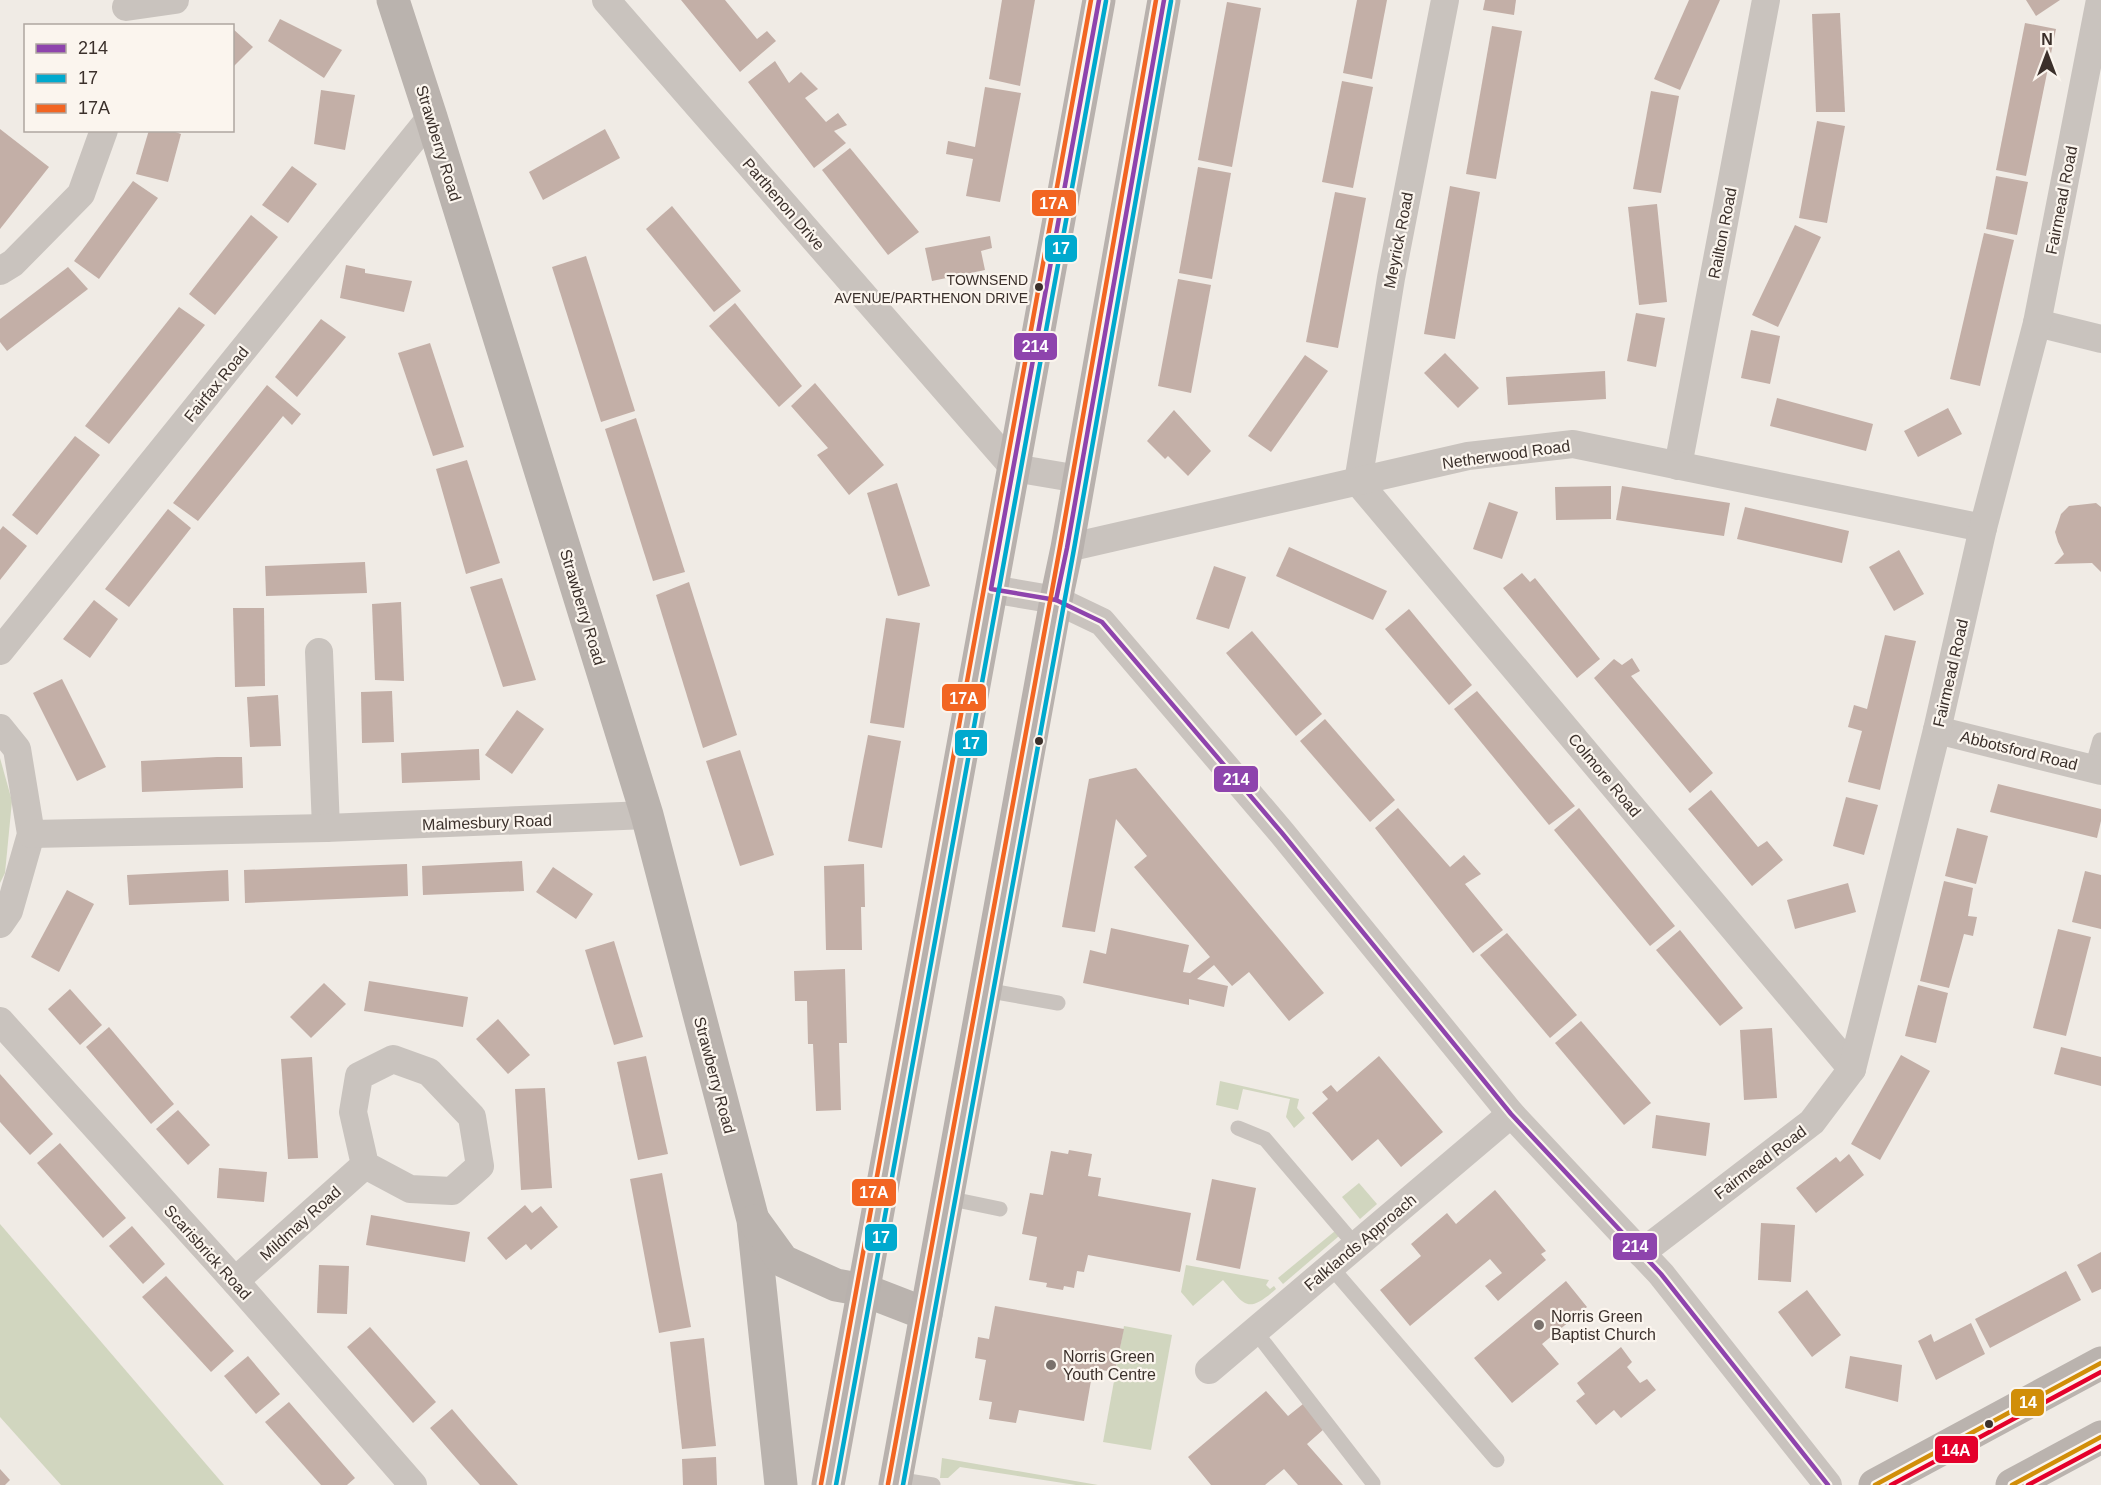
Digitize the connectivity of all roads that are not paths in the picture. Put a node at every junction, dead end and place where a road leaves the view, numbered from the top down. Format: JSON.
{"nodes":[{"id":1,"x":175,"y":0,"type":"edge"},
{"id":2,"x":393,"y":0,"type":"edge"},
{"id":3,"x":606,"y":0,"type":"edge"},
{"id":4,"x":1099,"y":0,"type":"edge"},
{"id":5,"x":1164,"y":0,"type":"edge"},
{"id":6,"x":1444,"y":0,"type":"edge"},
{"id":7,"x":1766,"y":0,"type":"edge"},
{"id":8,"x":2100,"y":0,"type":"edge"},
{"id":9,"x":124,"y":11,"type":"edge"},
{"id":10,"x":431,"y":117,"type":"junction"},
{"id":11,"x":103,"y":132,"type":"edge"},
{"id":12,"x":0,"y":271,"type":"edge"},
{"id":13,"x":2037,"y":323,"type":"junction"},
{"id":14,"x":2101,"y":339,"type":"edge"},
{"id":15,"x":1678,"y":466,"type":"junction"},
{"id":16,"x":1014,"y":468,"type":"junction"},
{"id":17,"x":1079,"y":479,"type":"junction"},
{"id":18,"x":1358,"y":482,"type":"junction"},
{"id":19,"x":1983,"y":528,"type":"junction"},
{"id":20,"x":1066,"y":548,"type":"junction"},
{"id":21,"x":991,"y":590,"type":"junction"},
{"id":22,"x":1056,"y":600,"type":"junction"},
{"id":23,"x":0,"y":651,"type":"edge"},
{"id":24,"x":319,"y":652,"type":"dead end"},
{"id":25,"x":0,"y":728,"type":"edge"},
{"id":26,"x":1937,"y":730,"type":"junction"},
{"id":27,"x":2100,"y":740,"type":"edge"},
{"id":28,"x":2097,"y":770,"type":"edge"},
{"id":29,"x":647,"y":815,"type":"junction"},
{"id":30,"x":326,"y":828,"type":"junction"},
{"id":31,"x":31,"y":834,"type":"junction"},
{"id":32,"x":0,"y":924,"type":"edge"},
{"id":33,"x":985,"y":990,"type":"junction"},
{"id":34,"x":1058,"y":1003,"type":"dead end"},
{"id":35,"x":0,"y":1021,"type":"edge"},
{"id":36,"x":1852,"y":1069,"type":"junction"},
{"id":37,"x":1511,"y":1114,"type":"junction"},
{"id":38,"x":1238,"y":1128,"type":"dead end"},
{"id":39,"x":365,"y":1165,"type":"junction"},
{"id":40,"x":947,"y":1198,"type":"junction"},
{"id":41,"x":1000,"y":1209,"type":"dead end"},
{"id":42,"x":753,"y":1220,"type":"junction"},
{"id":43,"x":1356,"y":1246,"type":"junction"},
{"id":44,"x":1641,"y":1253,"type":"junction"},
{"id":45,"x":1331,"y":1267,"type":"junction"},
{"id":46,"x":235,"y":1281,"type":"junction"},
{"id":47,"x":864,"y":1290,"type":"junction"},
{"id":48,"x":926,"y":1314,"type":"junction"},
{"id":49,"x":1255,"y":1331,"type":"junction"},
{"id":50,"x":2101,"y":1363,"type":"edge"},
{"id":51,"x":1209,"y":1370,"type":"dead end"},
{"id":52,"x":2101,"y":1437,"type":"edge"},
{"id":53,"x":1497,"y":1460,"type":"dead end"},
{"id":54,"x":896,"y":1482,"type":"edge"},
{"id":55,"x":1373,"y":1483,"type":"dead end"},
{"id":56,"x":413,"y":1485,"type":"edge"},
{"id":57,"x":781,"y":1485,"type":"edge"},
{"id":58,"x":828,"y":1485,"type":"edge"},
{"id":59,"x":933,"y":1485,"type":"edge"},
{"id":60,"x":1828,"y":1485,"type":"edge"},
{"id":61,"x":1875,"y":1485,"type":"edge"},
{"id":62,"x":2012,"y":1485,"type":"edge"}],
"edges":[{"from":1,"to":9,"type":"street"},
{"from":2,"to":10,"type":"main road","name":"Strawberry Road"},
{"from":3,"to":16,"type":"street","name":"Parthenon Drive"},
{"from":4,"to":16,"type":"main road"},
{"from":5,"to":17,"type":"main road"},
{"from":6,"to":18,"type":"street","name":"Meyrick Road"},
{"from":7,"to":15,"type":"street","name":"Railton Road"},
{"from":8,"to":13,"type":"street","name":"Fairmead Road"},
{"from":10,"to":23,"type":"street","name":"Fairfax Road"},
{"from":10,"to":29,"type":"main road","name":"Strawberry Road"},
{"from":11,"to":12,"type":"street"},
{"from":13,"to":14,"type":"street"},
{"from":13,"to":19,"type":"street","name":"Fairmead Road"},
{"from":15,"to":18,"type":"street","name":"Netherwood Road"},
{"from":15,"to":19,"type":"street","name":"Netherwood Road"},
{"from":16,"to":17,"type":"street"},
{"from":16,"to":21,"type":"main road"},
{"from":17,"to":20,"type":"main road"},
{"from":18,"to":20,"type":"street","name":"Netherwood Road"},
{"from":18,"to":36,"type":"street","name":"Colmore Road"},
{"from":19,"to":26,"type":"street","name":"Fairmead Road"},
{"from":20,"to":22,"type":"main road"},
{"from":21,"to":22,"type":"street"},
{"from":21,"to":47,"type":"main road"},
{"from":22,"to":33,"type":"main road"},
{"from":22,"to":37,"type":"street"},
{"from":24,"to":30,"type":"street"},
{"from":25,"to":31,"type":"street"},
{"from":26,"to":28,"type":"street","name":"Abbotsford Road"},
{"from":26,"to":36,"type":"street","name":"Fairmead Road"},
{"from":27,"to":28,"type":"lane"},
{"from":29,"to":30,"type":"street","name":"Malmesbury Road"},
{"from":29,"to":42,"type":"main road","name":"Strawberry Road"},
{"from":30,"to":31,"type":"street","name":"Malmesbury Road"},
{"from":31,"to":32,"type":"street"},
{"from":33,"to":34,"type":"lane"},
{"from":33,"to":40,"type":"main road"},
{"from":35,"to":46,"type":"street","name":"Scarisbrick Road"},
{"from":36,"to":44,"type":"street","name":"Fairmead Road"},
{"from":37,"to":43,"type":"street","name":"Falklands Approach"},
{"from":37,"to":44,"type":"street"},
{"from":38,"to":43,"type":"lane"},
{"from":39,"to":39,"type":"street"},
{"from":39,"to":46,"type":"street","name":"Mildmay Road"},
{"from":40,"to":41,"type":"lane"},
{"from":40,"to":48,"type":"main road"},
{"from":42,"to":47,"type":"main road","name":"Strawberry Road"},
{"from":42,"to":57,"type":"main road","name":"Strawberry Road"},
{"from":43,"to":45,"type":"street","name":"Falklands Approach"},
{"from":44,"to":60,"type":"street"},
{"from":45,"to":49,"type":"street","name":"Falklands Approach"},
{"from":45,"to":53,"type":"lane"},
{"from":46,"to":56,"type":"street","name":"Scarisbrick Road"},
{"from":47,"to":48,"type":"main road","name":"Strawberry Road"},
{"from":47,"to":58,"type":"main road"},
{"from":48,"to":54,"type":"main road"},
{"from":49,"to":51,"type":"street","name":"Falklands Approach"},
{"from":49,"to":55,"type":"lane"},
{"from":50,"to":61,"type":"main road"},
{"from":52,"to":62,"type":"main road"},
{"from":54,"to":59,"type":"lane"}]}
